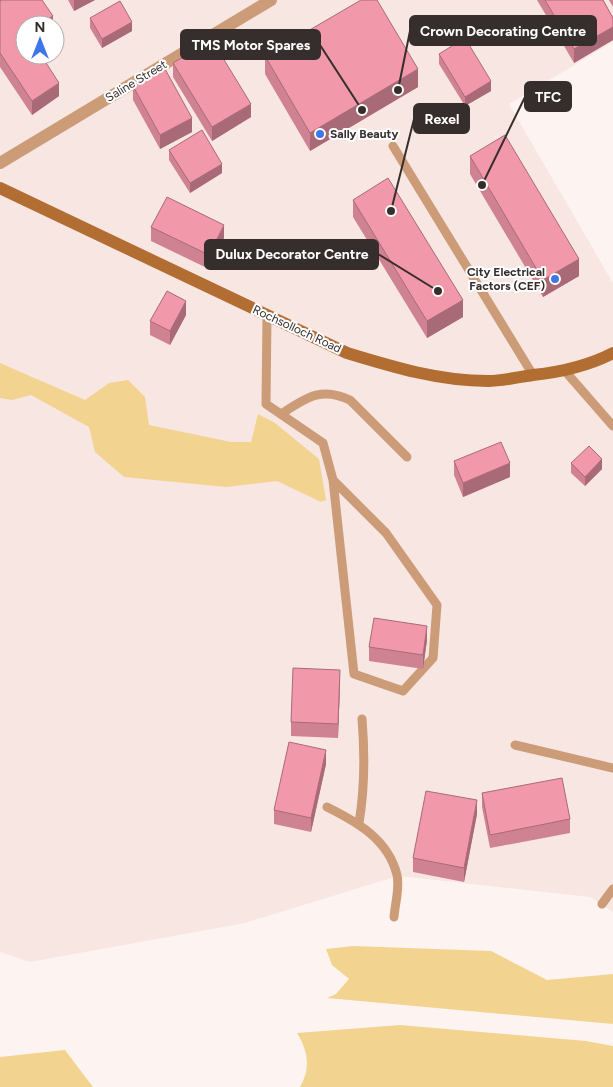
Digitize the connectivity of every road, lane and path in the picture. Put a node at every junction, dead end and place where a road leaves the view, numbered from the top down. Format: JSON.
{"nodes":[{"id":1,"x":271,"y":0,"type":"edge"},
{"id":2,"x":393,"y":146,"type":"dead end"},
{"id":3,"x":0,"y":163,"type":"edge"},
{"id":4,"x":0,"y":188,"type":"edge"},
{"id":5,"x":267,"y":315,"type":"junction"},
{"id":6,"x":613,"y":353,"type":"edge"},
{"id":7,"x":565,"y":371,"type":"junction"},
{"id":8,"x":533,"y":375,"type":"junction"},
{"id":9,"x":281,"y":414,"type":"junction"},
{"id":10,"x":613,"y":426,"type":"edge"},
{"id":11,"x":407,"y":457,"type":"dead end"},
{"id":12,"x":333,"y":480,"type":"junction"},
{"id":13,"x":362,"y":719,"type":"dead end"},
{"id":14,"x":515,"y":744,"type":"dead end"},
{"id":15,"x":613,"y":768,"type":"edge"},
{"id":16,"x":327,"y":807,"type":"dead end"},
{"id":17,"x":359,"y":823,"type":"junction"},
{"id":18,"x":613,"y":889,"type":"edge"},
{"id":19,"x":602,"y":904,"type":"dead end"},
{"id":20,"x":394,"y":917,"type":"dead end"}],
"edges":[{"from":1,"to":3,"type":"street","name":"Saline Street"},
{"from":2,"to":8,"type":"lane"},
{"from":4,"to":5,"type":"street","name":"Rochsolloch Road"},
{"from":5,"to":8,"type":"street","name":"Rochsolloch Road"},
{"from":5,"to":9,"type":"lane"},
{"from":6,"to":7,"type":"street","name":"Rochsolloch Road"},
{"from":7,"to":8,"type":"street","name":"Rochsolloch Road"},
{"from":7,"to":10,"type":"lane"},
{"from":9,"to":11,"type":"lane"},
{"from":9,"to":12,"type":"lane"},
{"from":12,"to":12,"type":"lane"},
{"from":13,"to":17,"type":"lane"},
{"from":14,"to":15,"type":"lane"},
{"from":16,"to":17,"type":"lane"},
{"from":17,"to":20,"type":"lane"},
{"from":18,"to":19,"type":"lane"}]}
